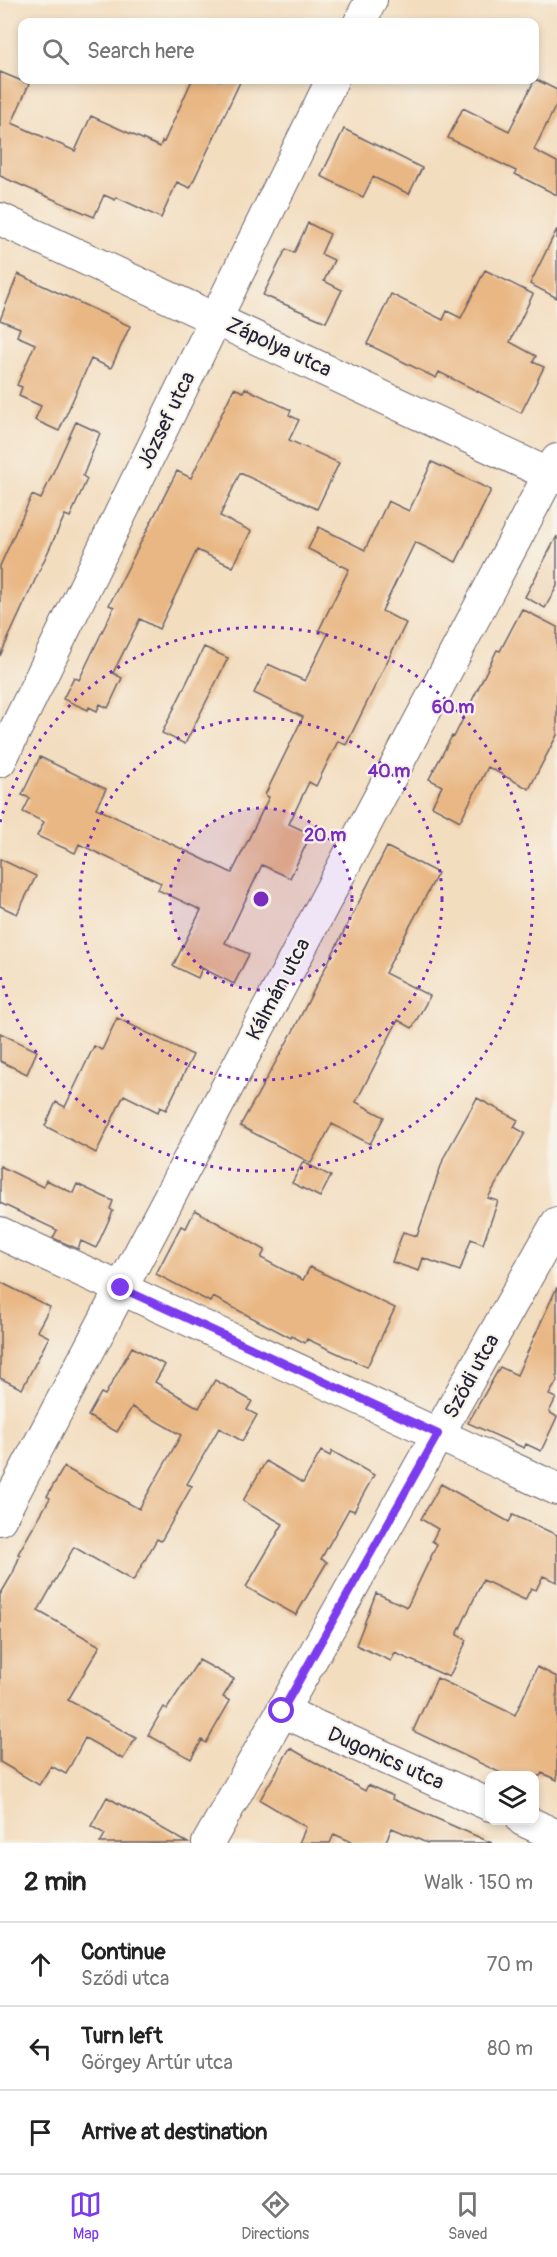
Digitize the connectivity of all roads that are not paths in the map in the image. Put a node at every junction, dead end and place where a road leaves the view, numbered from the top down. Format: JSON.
{"nodes":[{"id":1,"x":371,"y":0,"type":"edge"},
{"id":2,"x":362,"y":18,"type":"edge"},
{"id":3,"x":330,"y":84,"type":"edge"},
{"id":4,"x":0,"y":219,"type":"edge"},
{"id":5,"x":216,"y":318,"type":"junction"},
{"id":6,"x":554,"y":471,"type":"edge"},
{"id":7,"x":7,"y":728,"type":"edge"},
{"id":8,"x":0,"y":761,"type":"edge"},
{"id":9,"x":557,"y":1223,"type":"edge"},
{"id":10,"x":0,"y":1233,"type":"edge"},
{"id":11,"x":121,"y":1288,"type":"junction"},
{"id":12,"x":438,"y":1434,"type":"junction"},
{"id":13,"x":557,"y":1489,"type":"edge"},
{"id":14,"x":0,"y":1519,"type":"edge"},
{"id":15,"x":282,"y":1711,"type":"junction"},
{"id":16,"x":485,"y":1803,"type":"edge"},
{"id":17,"x":532,"y":1825,"type":"edge"},
{"id":18,"x":557,"y":1836,"type":"edge"},
{"id":19,"x":208,"y":1843,"type":"edge"}],
"edges":[{"from":1,"to":2,"type":"street"},
{"from":3,"to":5,"type":"street","name":"József utca"},
{"from":4,"to":5,"type":"street","name":"Zápolya utca"},
{"from":5,"to":6,"type":"street","name":"Zápolya utca"},
{"from":5,"to":7,"type":"street","name":"József utca"},
{"from":6,"to":11,"type":"street","name":"Kálmán utca"},
{"from":7,"to":8,"type":"street","name":"József utca"},
{"from":9,"to":12,"type":"street","name":"Sződi utca"},
{"from":10,"to":11,"type":"street"},
{"from":11,"to":12,"type":"street"},
{"from":11,"to":14,"type":"street","name":"Kálmán utca"},
{"from":12,"to":13,"type":"street"},
{"from":12,"to":15,"type":"street","name":"Sződi utca"},
{"from":15,"to":16,"type":"street","name":"Dugonics utca"},
{"from":15,"to":19,"type":"street","name":"Sződi utca"},
{"from":17,"to":18,"type":"street"}]}
